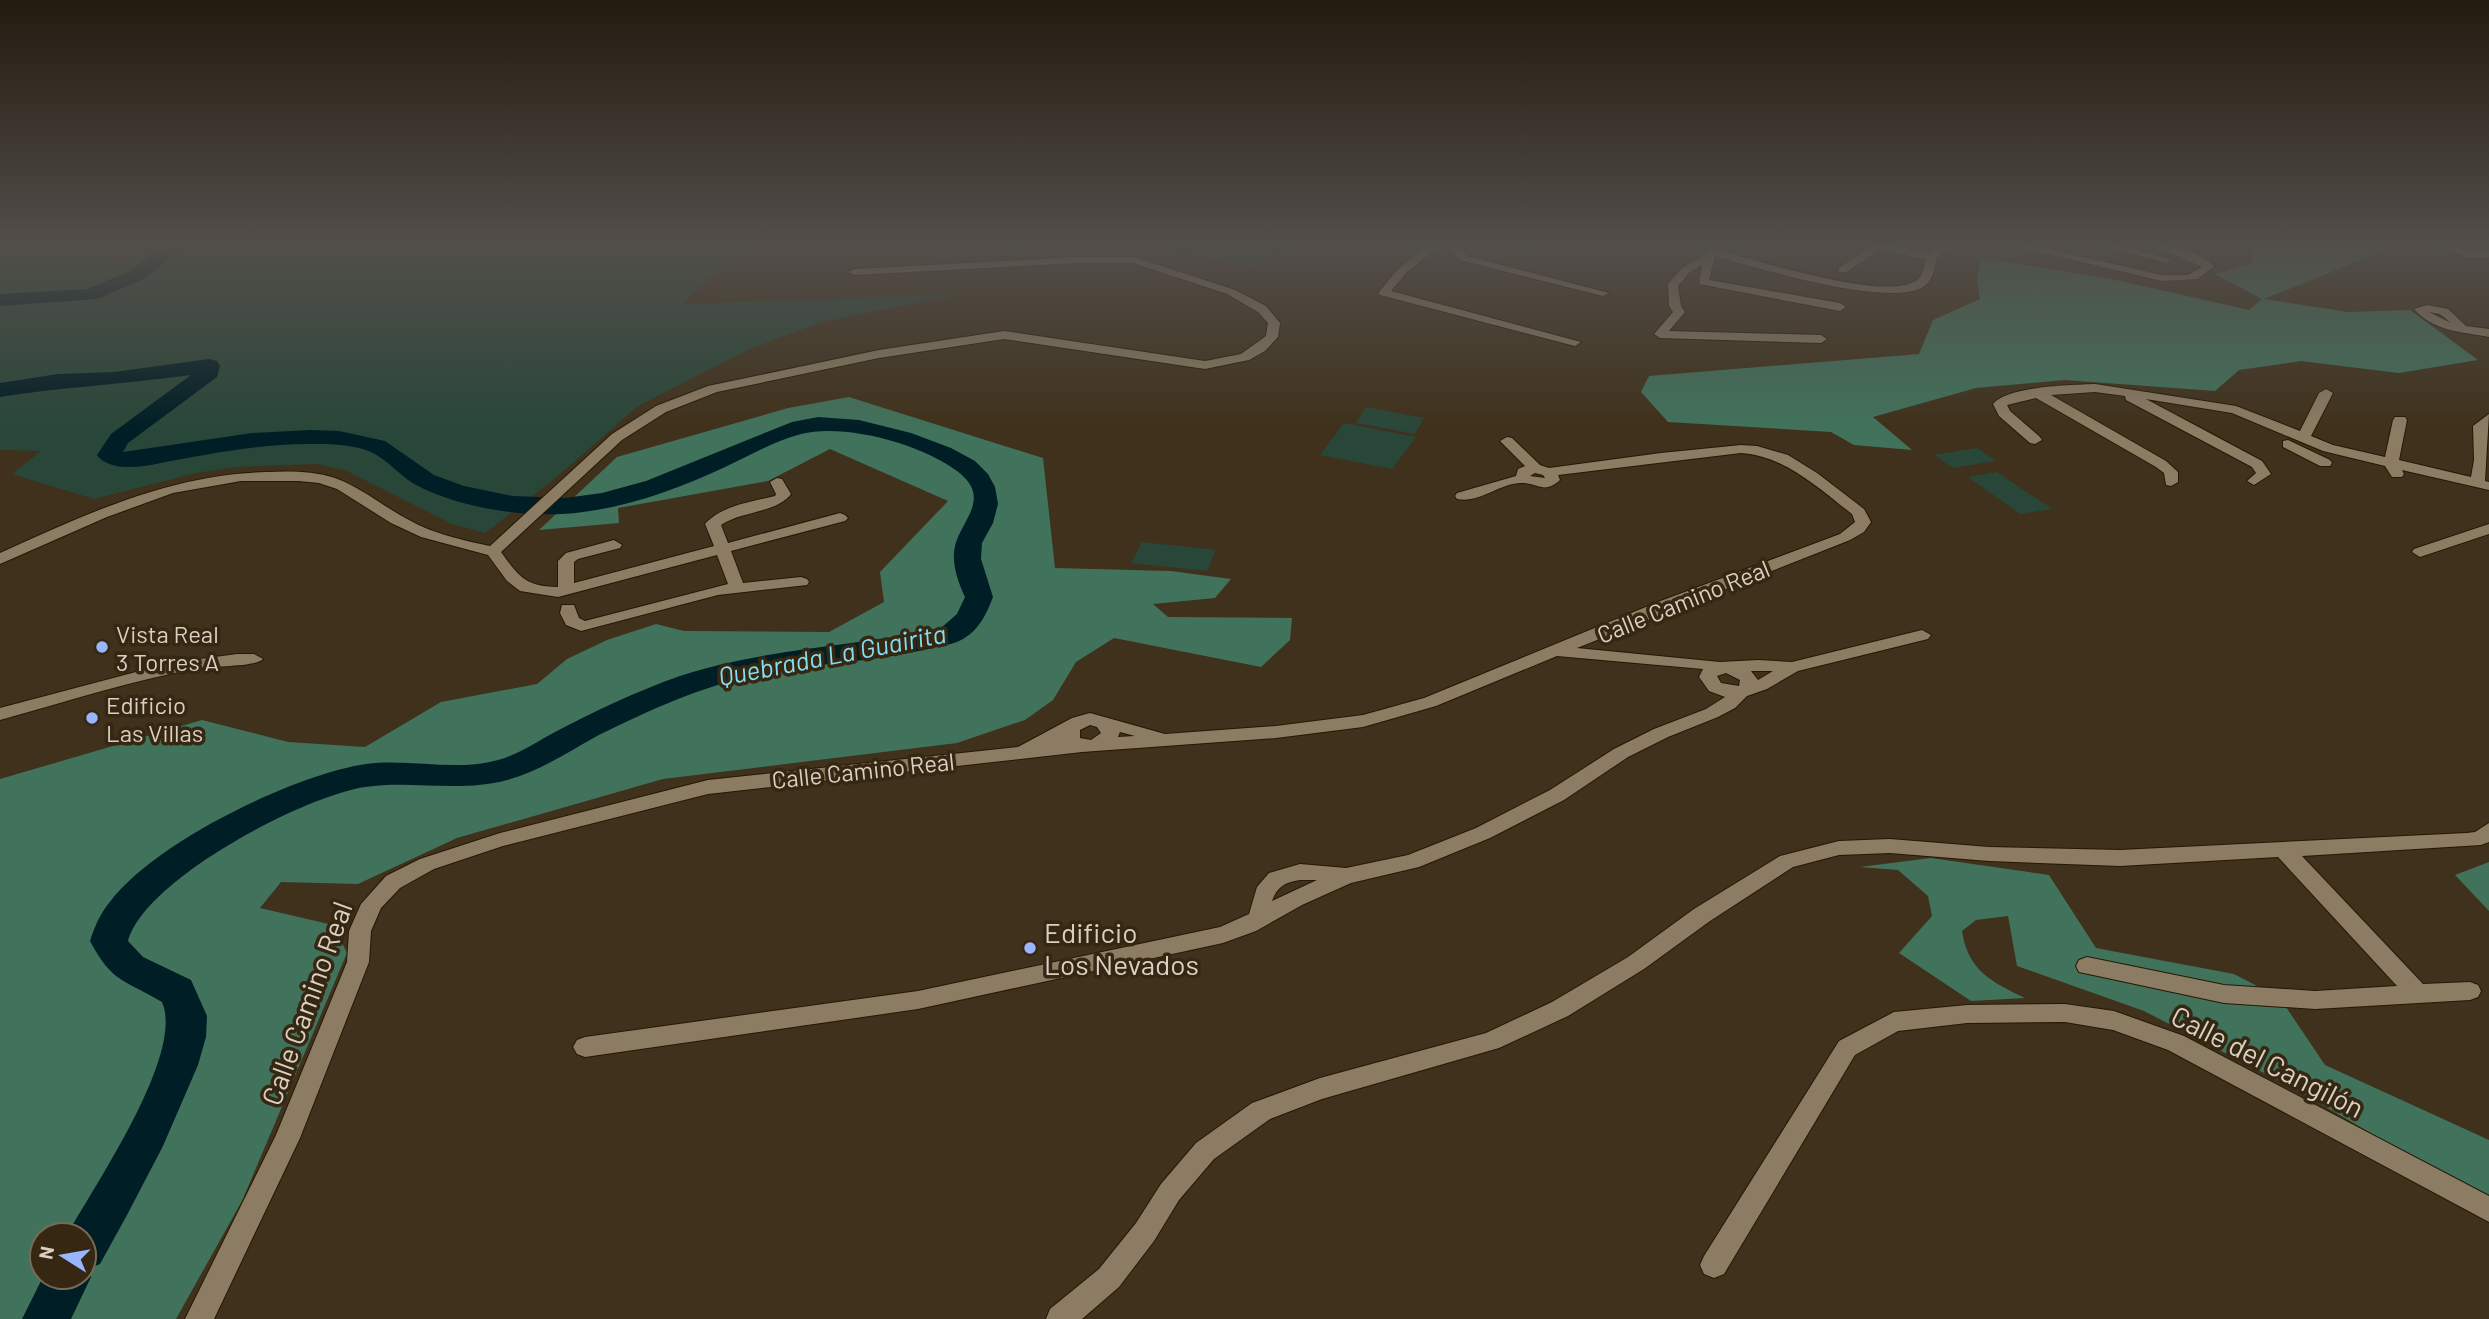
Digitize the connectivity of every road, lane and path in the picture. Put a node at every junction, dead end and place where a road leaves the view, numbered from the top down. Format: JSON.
{"nodes":[{"id":1,"x":1258,"y":307,"type":"edge"},
{"id":2,"x":1437,"y":307,"type":"edge"},
{"id":3,"x":1675,"y":307,"type":"edge"},
{"id":4,"x":2461,"y":328,"type":"dead end"},
{"id":5,"x":2489,"y":333,"type":"edge"},
{"id":6,"x":1821,"y":339,"type":"dead end"},
{"id":7,"x":1575,"y":342,"type":"dead end"},
{"id":8,"x":2121,"y":391,"type":"junction"},
{"id":9,"x":2037,"y":393,"type":"junction"},
{"id":10,"x":2326,"y":393,"type":"dead end"},
{"id":11,"x":2489,"y":418,"type":"edge"},
{"id":12,"x":2258,"y":419,"type":"junction"},
{"id":13,"x":2400,"y":420,"type":"dead end"},
{"id":14,"x":2303,"y":439,"type":"junction"},
{"id":15,"x":2035,"y":440,"type":"dead end"},
{"id":16,"x":1507,"y":441,"type":"dead end"},
{"id":17,"x":2325,"y":463,"type":"dead end"},
{"id":18,"x":2395,"y":470,"type":"junction"},
{"id":19,"x":1536,"y":473,"type":"junction"},
{"id":20,"x":2254,"y":481,"type":"dead end"},
{"id":21,"x":777,"y":482,"type":"dead end"},
{"id":22,"x":2171,"y":482,"type":"dead end"},
{"id":23,"x":2483,"y":485,"type":"edge"},
{"id":24,"x":1462,"y":496,"type":"dead end"},
{"id":25,"x":840,"y":518,"type":"dead end"},
{"id":26,"x":2489,"y":529,"type":"edge"},
{"id":27,"x":614,"y":545,"type":"dead end"},
{"id":28,"x":723,"y":549,"type":"junction"},
{"id":29,"x":493,"y":551,"type":"junction"},
{"id":30,"x":2420,"y":552,"type":"dead end"},
{"id":31,"x":0,"y":559,"type":"edge"},
{"id":32,"x":801,"y":582,"type":"dead end"},
{"id":33,"x":737,"y":587,"type":"junction"},
{"id":34,"x":566,"y":590,"type":"junction"},
{"id":35,"x":568,"y":609,"type":"dead end"},
{"id":36,"x":1922,"y":635,"type":"dead end"},
{"id":37,"x":1557,"y":652,"type":"junction"},
{"id":38,"x":254,"y":659,"type":"dead end"},
{"id":39,"x":1758,"y":664,"type":"junction"},
{"id":40,"x":1792,"y":667,"type":"junction"},
{"id":41,"x":1717,"y":675,"type":"junction"},
{"id":42,"x":1775,"y":679,"type":"junction"},
{"id":43,"x":1744,"y":691,"type":"junction"},
{"id":44,"x":1712,"y":713,"type":"junction"},
{"id":45,"x":0,"y":714,"type":"edge"},
{"id":46,"x":1098,"y":720,"type":"junction"},
{"id":47,"x":1073,"y":725,"type":"junction"},
{"id":48,"x":1167,"y":739,"type":"junction"},
{"id":49,"x":1091,"y":746,"type":"junction"},
{"id":50,"x":1017,"y":753,"type":"junction"},
{"id":51,"x":2489,"y":830,"type":"edge"},
{"id":52,"x":2283,"y":849,"type":"junction"},
{"id":53,"x":2087,"y":965,"type":"dead end"},
{"id":54,"x":2470,"y":991,"type":"dead end"},
{"id":55,"x":2417,"y":993,"type":"junction"},
{"id":56,"x":585,"y":1046,"type":"dead end"},
{"id":57,"x":2489,"y":1210,"type":"edge"},
{"id":58,"x":1714,"y":1265,"type":"dead end"},
{"id":59,"x":198,"y":1319,"type":"edge"},
{"id":60,"x":1060,"y":1319,"type":"edge"}],
"edges":[{"from":1,"to":29,"type":"street"},
{"from":2,"to":7,"type":"street"},
{"from":3,"to":6,"type":"street"},
{"from":4,"to":5,"type":"street"},
{"from":8,"to":9,"type":"street"},
{"from":8,"to":12,"type":"street"},
{"from":8,"to":20,"type":"street"},
{"from":9,"to":15,"type":"street"},
{"from":9,"to":22,"type":"street"},
{"from":10,"to":14,"type":"street"},
{"from":11,"to":23,"type":"street"},
{"from":12,"to":14,"type":"street"},
{"from":12,"to":17,"type":"street"},
{"from":13,"to":18,"type":"street"},
{"from":14,"to":18,"type":"street"},
{"from":16,"to":19,"type":"street"},
{"from":18,"to":23,"type":"street"},
{"from":19,"to":24,"type":"street"},
{"from":19,"to":37,"type":"street","name":"Calle Camino Real"},
{"from":21,"to":28,"type":"street"},
{"from":25,"to":28,"type":"street"},
{"from":26,"to":30,"type":"street"},
{"from":27,"to":34,"type":"street"},
{"from":28,"to":33,"type":"street"},
{"from":28,"to":34,"type":"street"},
{"from":29,"to":31,"type":"street"},
{"from":29,"to":34,"type":"street"},
{"from":32,"to":33,"type":"street"},
{"from":33,"to":35,"type":"street"},
{"from":36,"to":40,"type":"street"},
{"from":37,"to":41,"type":"street"},
{"from":37,"to":48,"type":"street","name":"Calle Camino Real"},
{"from":38,"to":45,"type":"street"},
{"from":39,"to":40,"type":"street"},
{"from":39,"to":41,"type":"street"},
{"from":39,"to":42,"type":"street"},
{"from":40,"to":42,"type":"street"},
{"from":41,"to":43,"type":"street"},
{"from":41,"to":44,"type":"street"},
{"from":42,"to":43,"type":"street"},
{"from":43,"to":44,"type":"street"},
{"from":44,"to":56,"type":"street"},
{"from":46,"to":47,"type":"street","name":"Calle Camino Real"},
{"from":46,"to":48,"type":"street","name":"Calle Camino Real"},
{"from":46,"to":49,"type":"street"},
{"from":47,"to":49,"type":"street"},
{"from":47,"to":50,"type":"street","name":"Calle Camino Real"},
{"from":48,"to":49,"type":"street","name":"Calle Camino Real"},
{"from":49,"to":50,"type":"street","name":"Calle Camino Real"},
{"from":50,"to":59,"type":"street","name":"Calle Camino Real"},
{"from":51,"to":52,"type":"street"},
{"from":52,"to":55,"type":"street"},
{"from":52,"to":60,"type":"street"},
{"from":53,"to":55,"type":"street"},
{"from":54,"to":55,"type":"street"},
{"from":57,"to":58,"type":"street","name":"Calle del Cangilón"}]}
